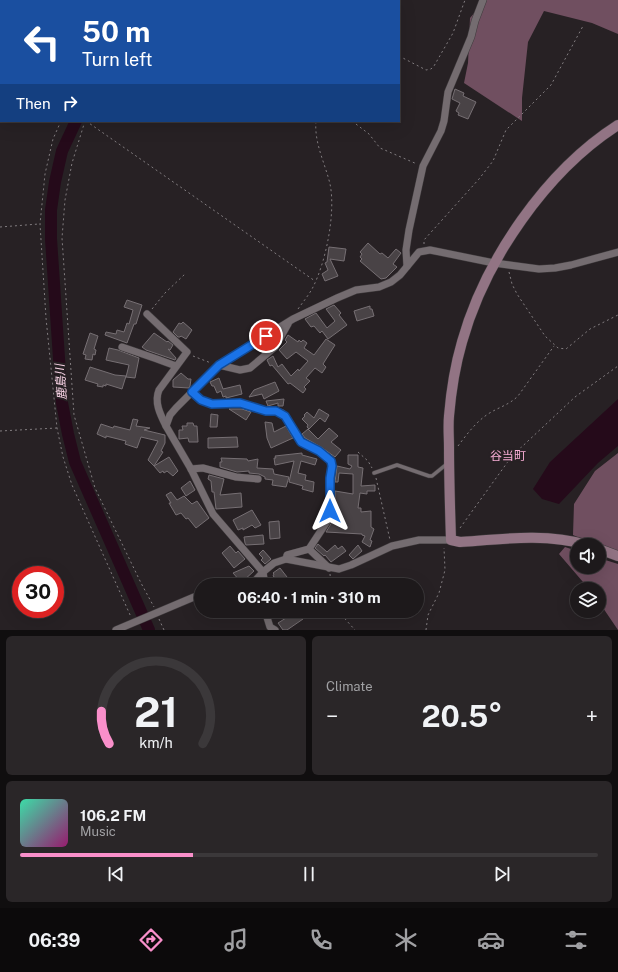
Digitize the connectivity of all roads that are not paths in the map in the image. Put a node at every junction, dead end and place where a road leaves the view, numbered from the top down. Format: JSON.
{"nodes":[{"id":1,"x":483,"y":0,"type":"edge"},
{"id":2,"x":618,"y":125,"type":"edge"},
{"id":3,"x":618,"y":252,"type":"edge"},
{"id":4,"x":494,"y":264,"type":"junction"},
{"id":5,"x":407,"y":266,"type":"junction"},
{"id":6,"x":147,"y":314,"type":"road end"},
{"id":7,"x":291,"y":321,"type":"junction"},
{"id":8,"x":122,"y":347,"type":"dead end"},
{"id":9,"x":219,"y":365,"type":"junction"},
{"id":10,"x":176,"y":366,"type":"junction"},
{"id":11,"x":192,"y":392,"type":"junction"},
{"id":12,"x":166,"y":426,"type":"junction"},
{"id":13,"x":449,"y":462,"type":"junction"},
{"id":14,"x":191,"y":470,"type":"junction"},
{"id":15,"x":374,"y":473,"type":"road end"},
{"id":16,"x":258,"y":479,"type":"dead end"},
{"id":17,"x":448,"y":541,"type":"junction"},
{"id":18,"x":570,"y":541,"type":"edge"},
{"id":19,"x":309,"y":549,"type":"junction"},
{"id":20,"x":606,"y":552,"type":"edge"},
{"id":21,"x":618,"y":556,"type":"edge"},
{"id":22,"x":286,"y":559,"type":"junction"},
{"id":23,"x":329,"y":568,"type":"junction"},
{"id":24,"x":263,"y":572,"type":"junction"},
{"id":25,"x":258,"y":578,"type":"edge"},
{"id":26,"x":264,"y":578,"type":"edge"},
{"id":27,"x":194,"y":597,"type":"edge"},
{"id":28,"x":268,"y":618,"type":"edge"},
{"id":29,"x":272,"y":629,"type":"edge"},
{"id":30,"x":116,"y":630,"type":"edge"}],
"edges":[{"from":1,"to":5,"type":"street"},
{"from":2,"to":4,"type":"street"},
{"from":3,"to":4,"type":"street"},
{"from":4,"to":5,"type":"street"},
{"from":4,"to":13,"type":"street"},
{"from":5,"to":7,"type":"street"},
{"from":6,"to":10,"type":"street"},
{"from":7,"to":9,"type":"street"},
{"from":7,"to":9,"type":"street"},
{"from":8,"to":10,"type":"street"},
{"from":9,"to":11,"type":"street"},
{"from":10,"to":12,"type":"street"},
{"from":11,"to":12,"type":"street"},
{"from":11,"to":19,"type":"street"},
{"from":12,"to":14,"type":"street"},
{"from":13,"to":15,"type":"lane"},
{"from":13,"to":17,"type":"street"},
{"from":14,"to":16,"type":"street"},
{"from":14,"to":24,"type":"street"},
{"from":17,"to":18,"type":"street"},
{"from":17,"to":23,"type":"street"},
{"from":19,"to":22,"type":"street"},
{"from":19,"to":23,"type":"street"},
{"from":20,"to":21,"type":"street"},
{"from":22,"to":23,"type":"street"},
{"from":22,"to":24,"type":"street"},
{"from":24,"to":25,"type":"street"},
{"from":24,"to":26,"type":"street"},
{"from":27,"to":30,"type":"street"},
{"from":28,"to":29,"type":"street"}]}
